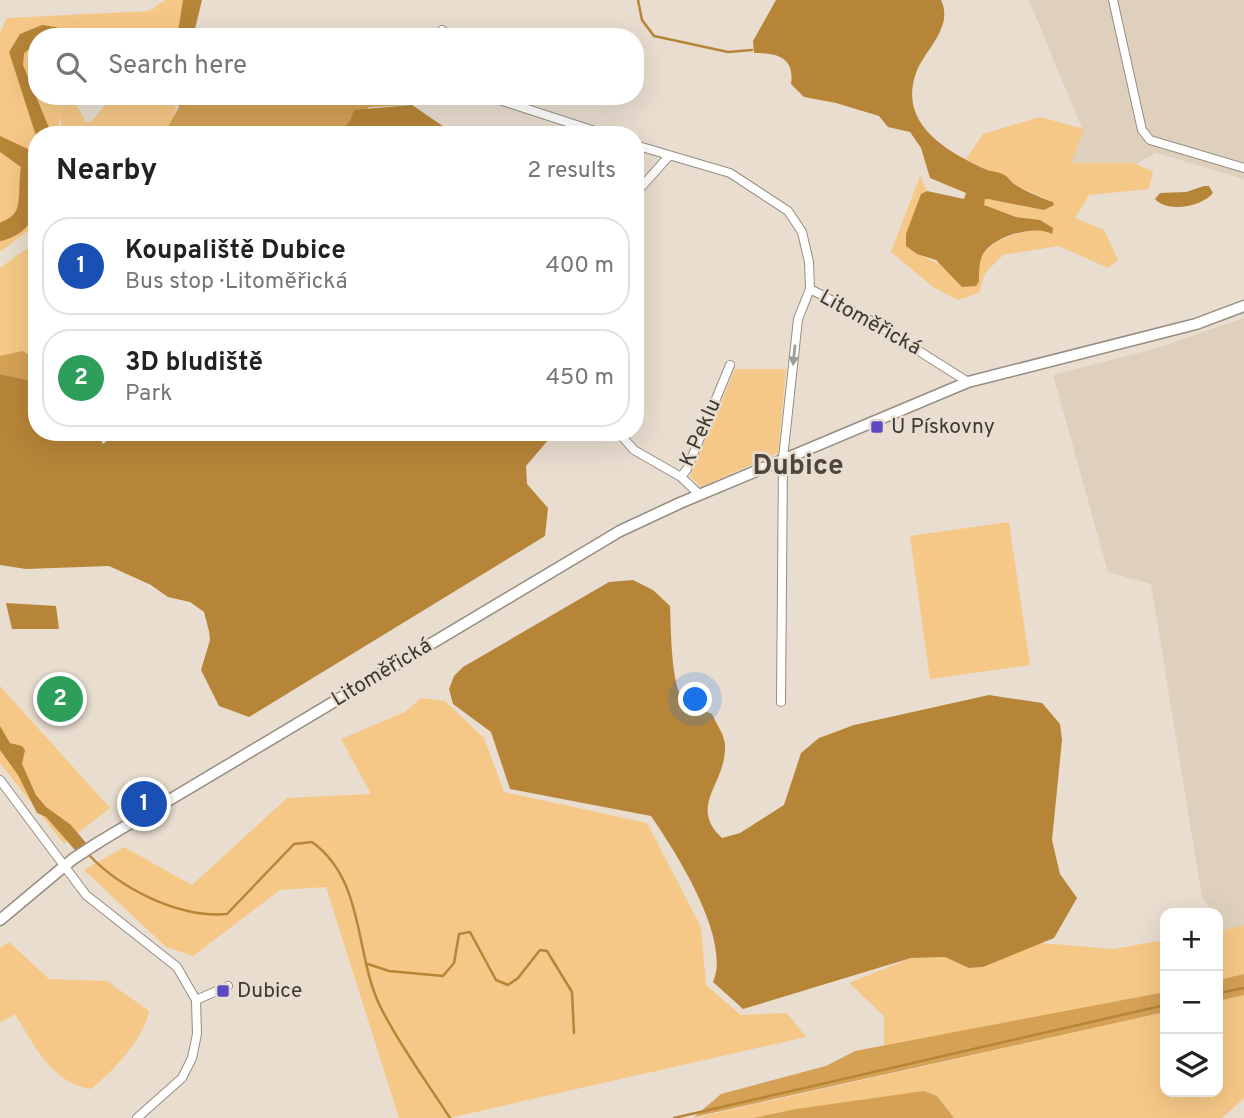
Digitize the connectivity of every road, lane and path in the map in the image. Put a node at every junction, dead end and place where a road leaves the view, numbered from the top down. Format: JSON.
{"nodes":[{"id":1,"x":1113,"y":0,"type":"edge"},
{"id":2,"x":514,"y":105,"type":"edge"},
{"id":3,"x":579,"y":126,"type":"edge"},
{"id":4,"x":644,"y":148,"type":"edge"},
{"id":5,"x":669,"y":156,"type":"junction"},
{"id":6,"x":1244,"y":168,"type":"edge"},
{"id":7,"x":644,"y":184,"type":"edge"},
{"id":8,"x":810,"y":289,"type":"junction"},
{"id":9,"x":1244,"y":306,"type":"edge"},
{"id":10,"x":730,"y":365,"type":"dead end"},
{"id":11,"x":968,"y":382,"type":"junction"},
{"id":12,"x":626,"y":441,"type":"edge"},
{"id":13,"x":783,"y":457,"type":"junction"},
{"id":14,"x":681,"y":477,"type":"junction"},
{"id":15,"x":700,"y":495,"type":"junction"},
{"id":16,"x":780,"y":702,"type":"dead end"},
{"id":17,"x":0,"y":780,"type":"edge"},
{"id":18,"x":69,"y":862,"type":"junction"},
{"id":19,"x":0,"y":920,"type":"edge"},
{"id":20,"x":228,"y":986,"type":"dead end"},
{"id":21,"x":195,"y":1000,"type":"junction"},
{"id":22,"x":137,"y":1118,"type":"edge"}],
"edges":[{"from":1,"to":6,"type":"street"},
{"from":2,"to":3,"type":"street"},
{"from":4,"to":5,"type":"street"},
{"from":5,"to":7,"type":"street"},
{"from":5,"to":8,"type":"street"},
{"from":8,"to":11,"type":"street","name":"Litoměřická"},
{"from":8,"to":13,"type":"street","name":"Litoměřická","one_way":true},
{"from":9,"to":11,"type":"street","name":"Litoměřická"},
{"from":10,"to":14,"type":"street","name":"K Peklu"},
{"from":11,"to":13,"type":"street","name":"Litoměřická"},
{"from":12,"to":14,"type":"street"},
{"from":13,"to":15,"type":"street","name":"Litoměřická"},
{"from":13,"to":16,"type":"street","name":"Litoměřická"},
{"from":14,"to":15,"type":"street","name":"K Peklu"},
{"from":15,"to":18,"type":"street","name":"Litoměřická"},
{"from":17,"to":18,"type":"street"},
{"from":18,"to":19,"type":"street","name":"Litoměřická"},
{"from":18,"to":21,"type":"street"},
{"from":20,"to":21,"type":"street"},
{"from":21,"to":22,"type":"street"}]}
